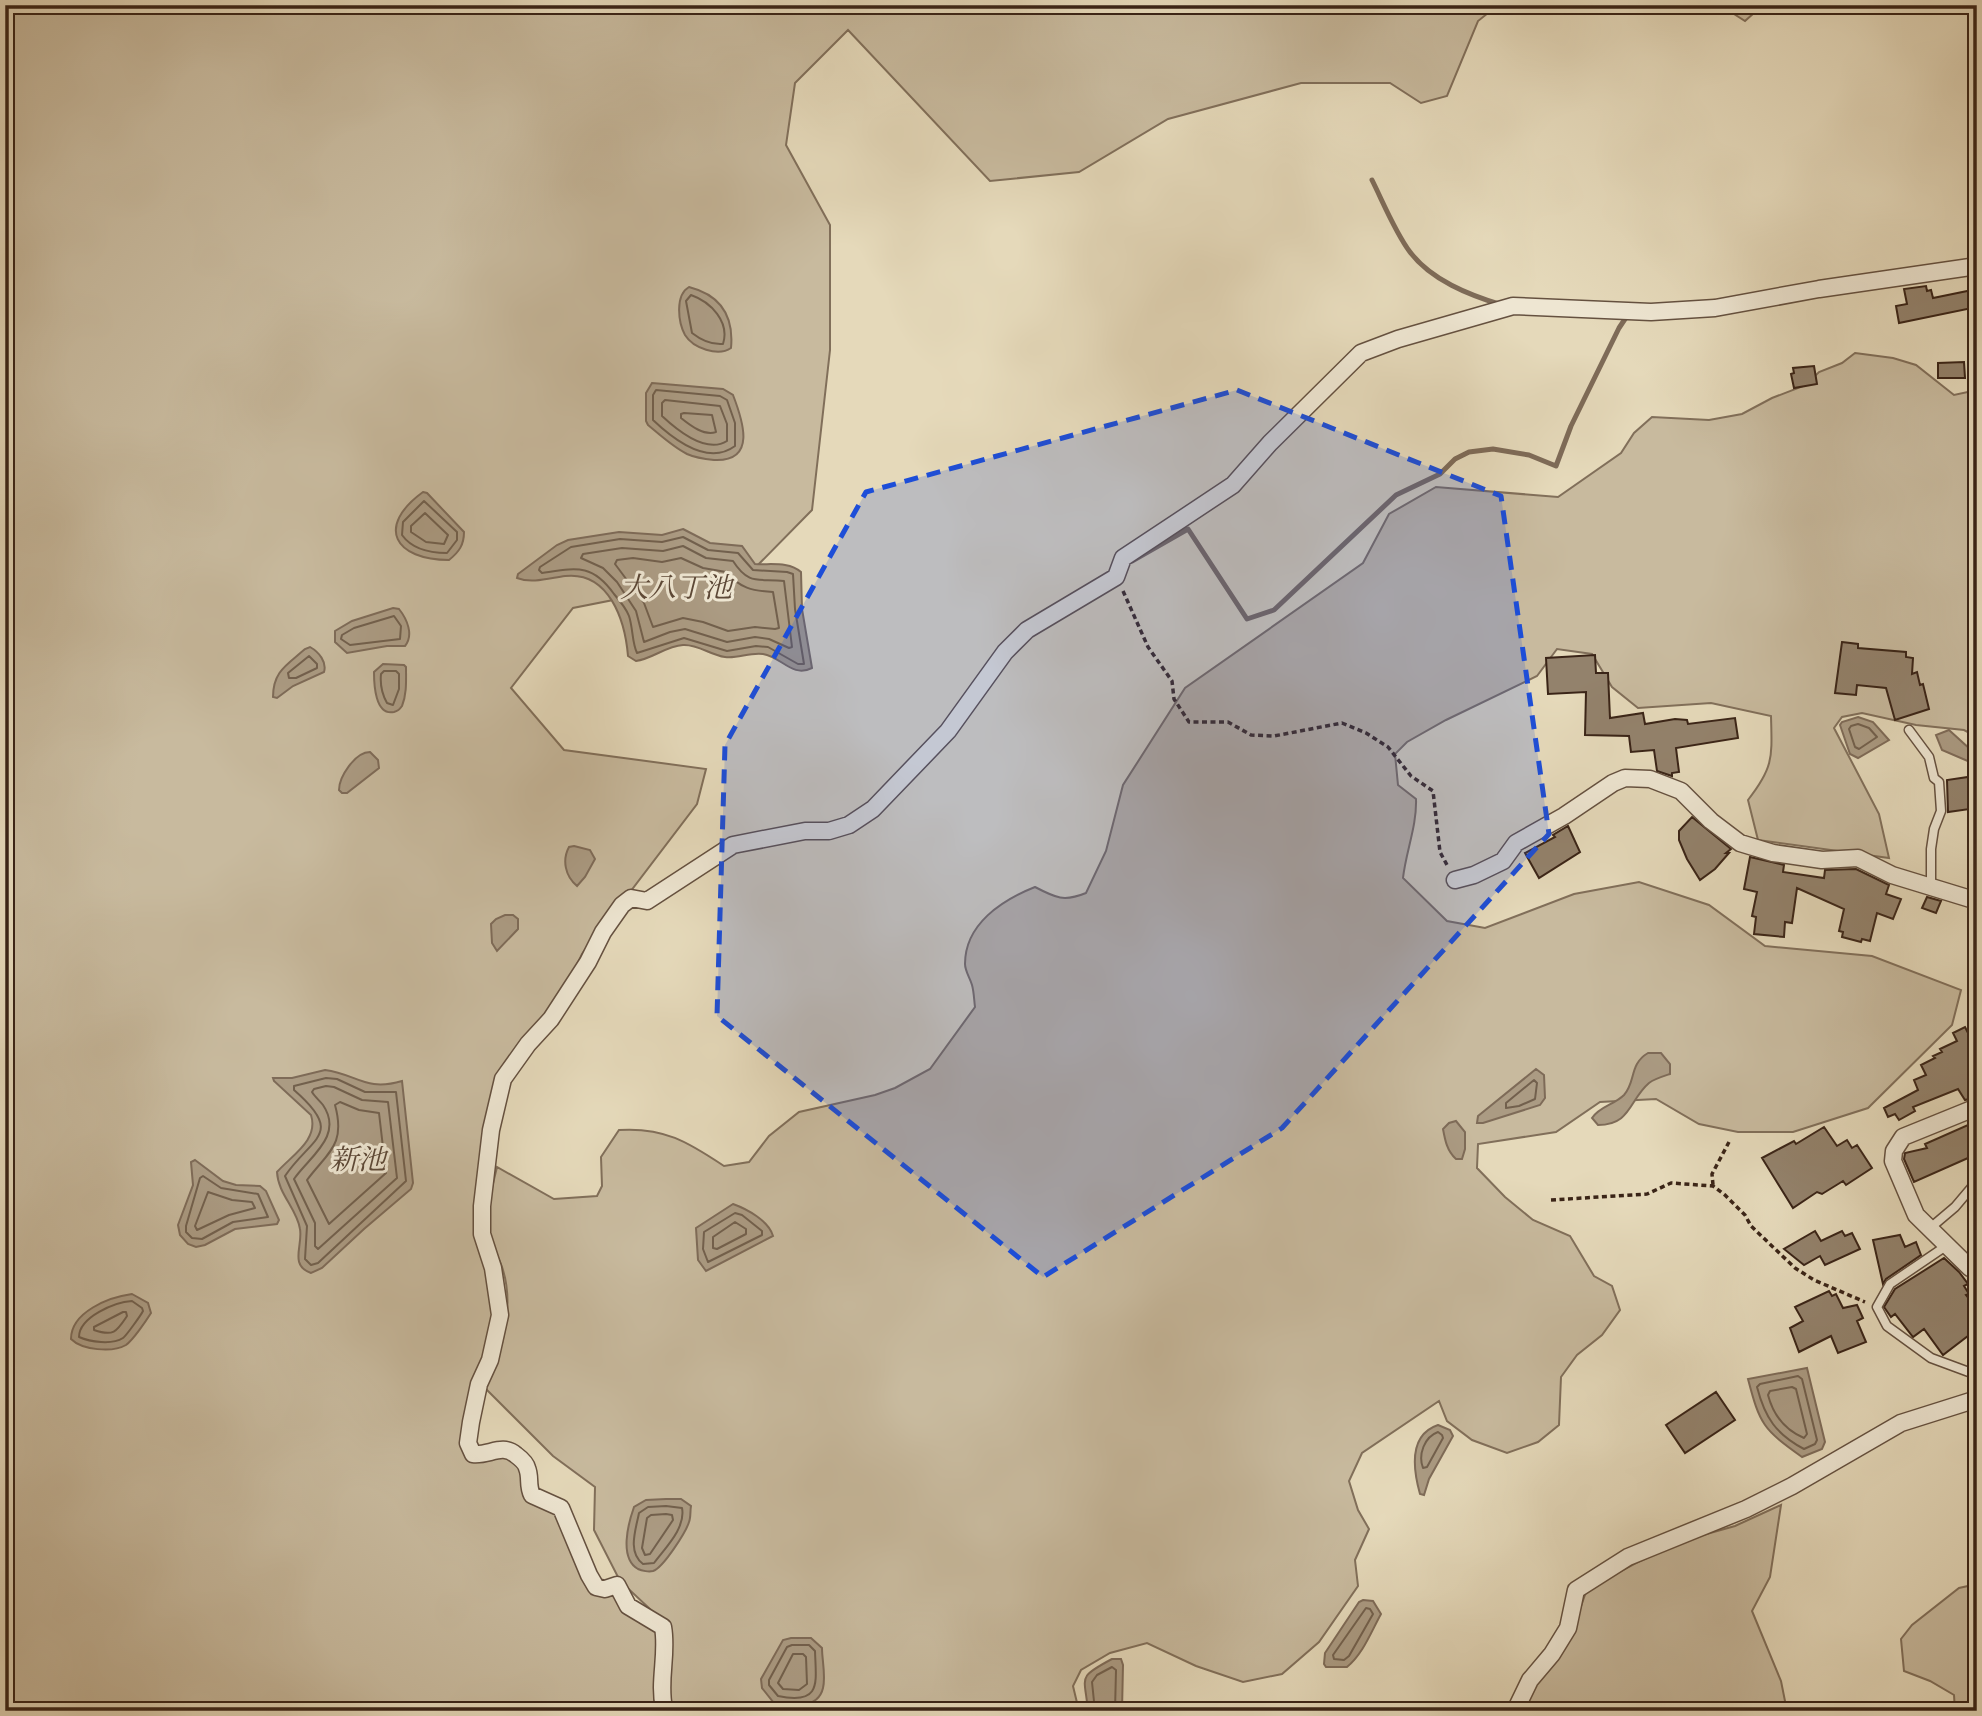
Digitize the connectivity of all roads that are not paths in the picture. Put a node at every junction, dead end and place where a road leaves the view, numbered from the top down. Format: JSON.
{"nodes":[{"id":1,"x":1977,"y":266,"type":"edge"},
{"id":2,"x":1909,"y":730,"type":"dead end"},
{"id":3,"x":1455,"y":880,"type":"road end"},
{"id":4,"x":1931,"y":887,"type":"junction"},
{"id":5,"x":1977,"y":901,"type":"edge"},
{"id":6,"x":1977,"y":1107,"type":"edge"},
{"id":7,"x":1977,"y":1181,"type":"edge"},
{"id":8,"x":1928,"y":1229,"type":"junction"},
{"id":9,"x":1946,"y":1246,"type":"junction"},
{"id":10,"x":1977,"y":1269,"type":"edge"},
{"id":11,"x":1977,"y":1375,"type":"edge"},
{"id":12,"x":1977,"y":1399,"type":"edge"},
{"id":13,"x":669,"y":1711,"type":"edge"},
{"id":14,"x":1515,"y":1711,"type":"edge"}],
"edges":[{"from":1,"to":13,"type":"street"},
{"from":2,"to":4,"type":"lane"},
{"from":3,"to":4,"type":"street"},
{"from":4,"to":5,"type":"street"},
{"from":6,"to":8,"type":"street"},
{"from":7,"to":8,"type":"lane"},
{"from":8,"to":9,"type":"street"},
{"from":9,"to":10,"type":"street"},
{"from":9,"to":11,"type":"lane"},
{"from":12,"to":14,"type":"street"}]}
